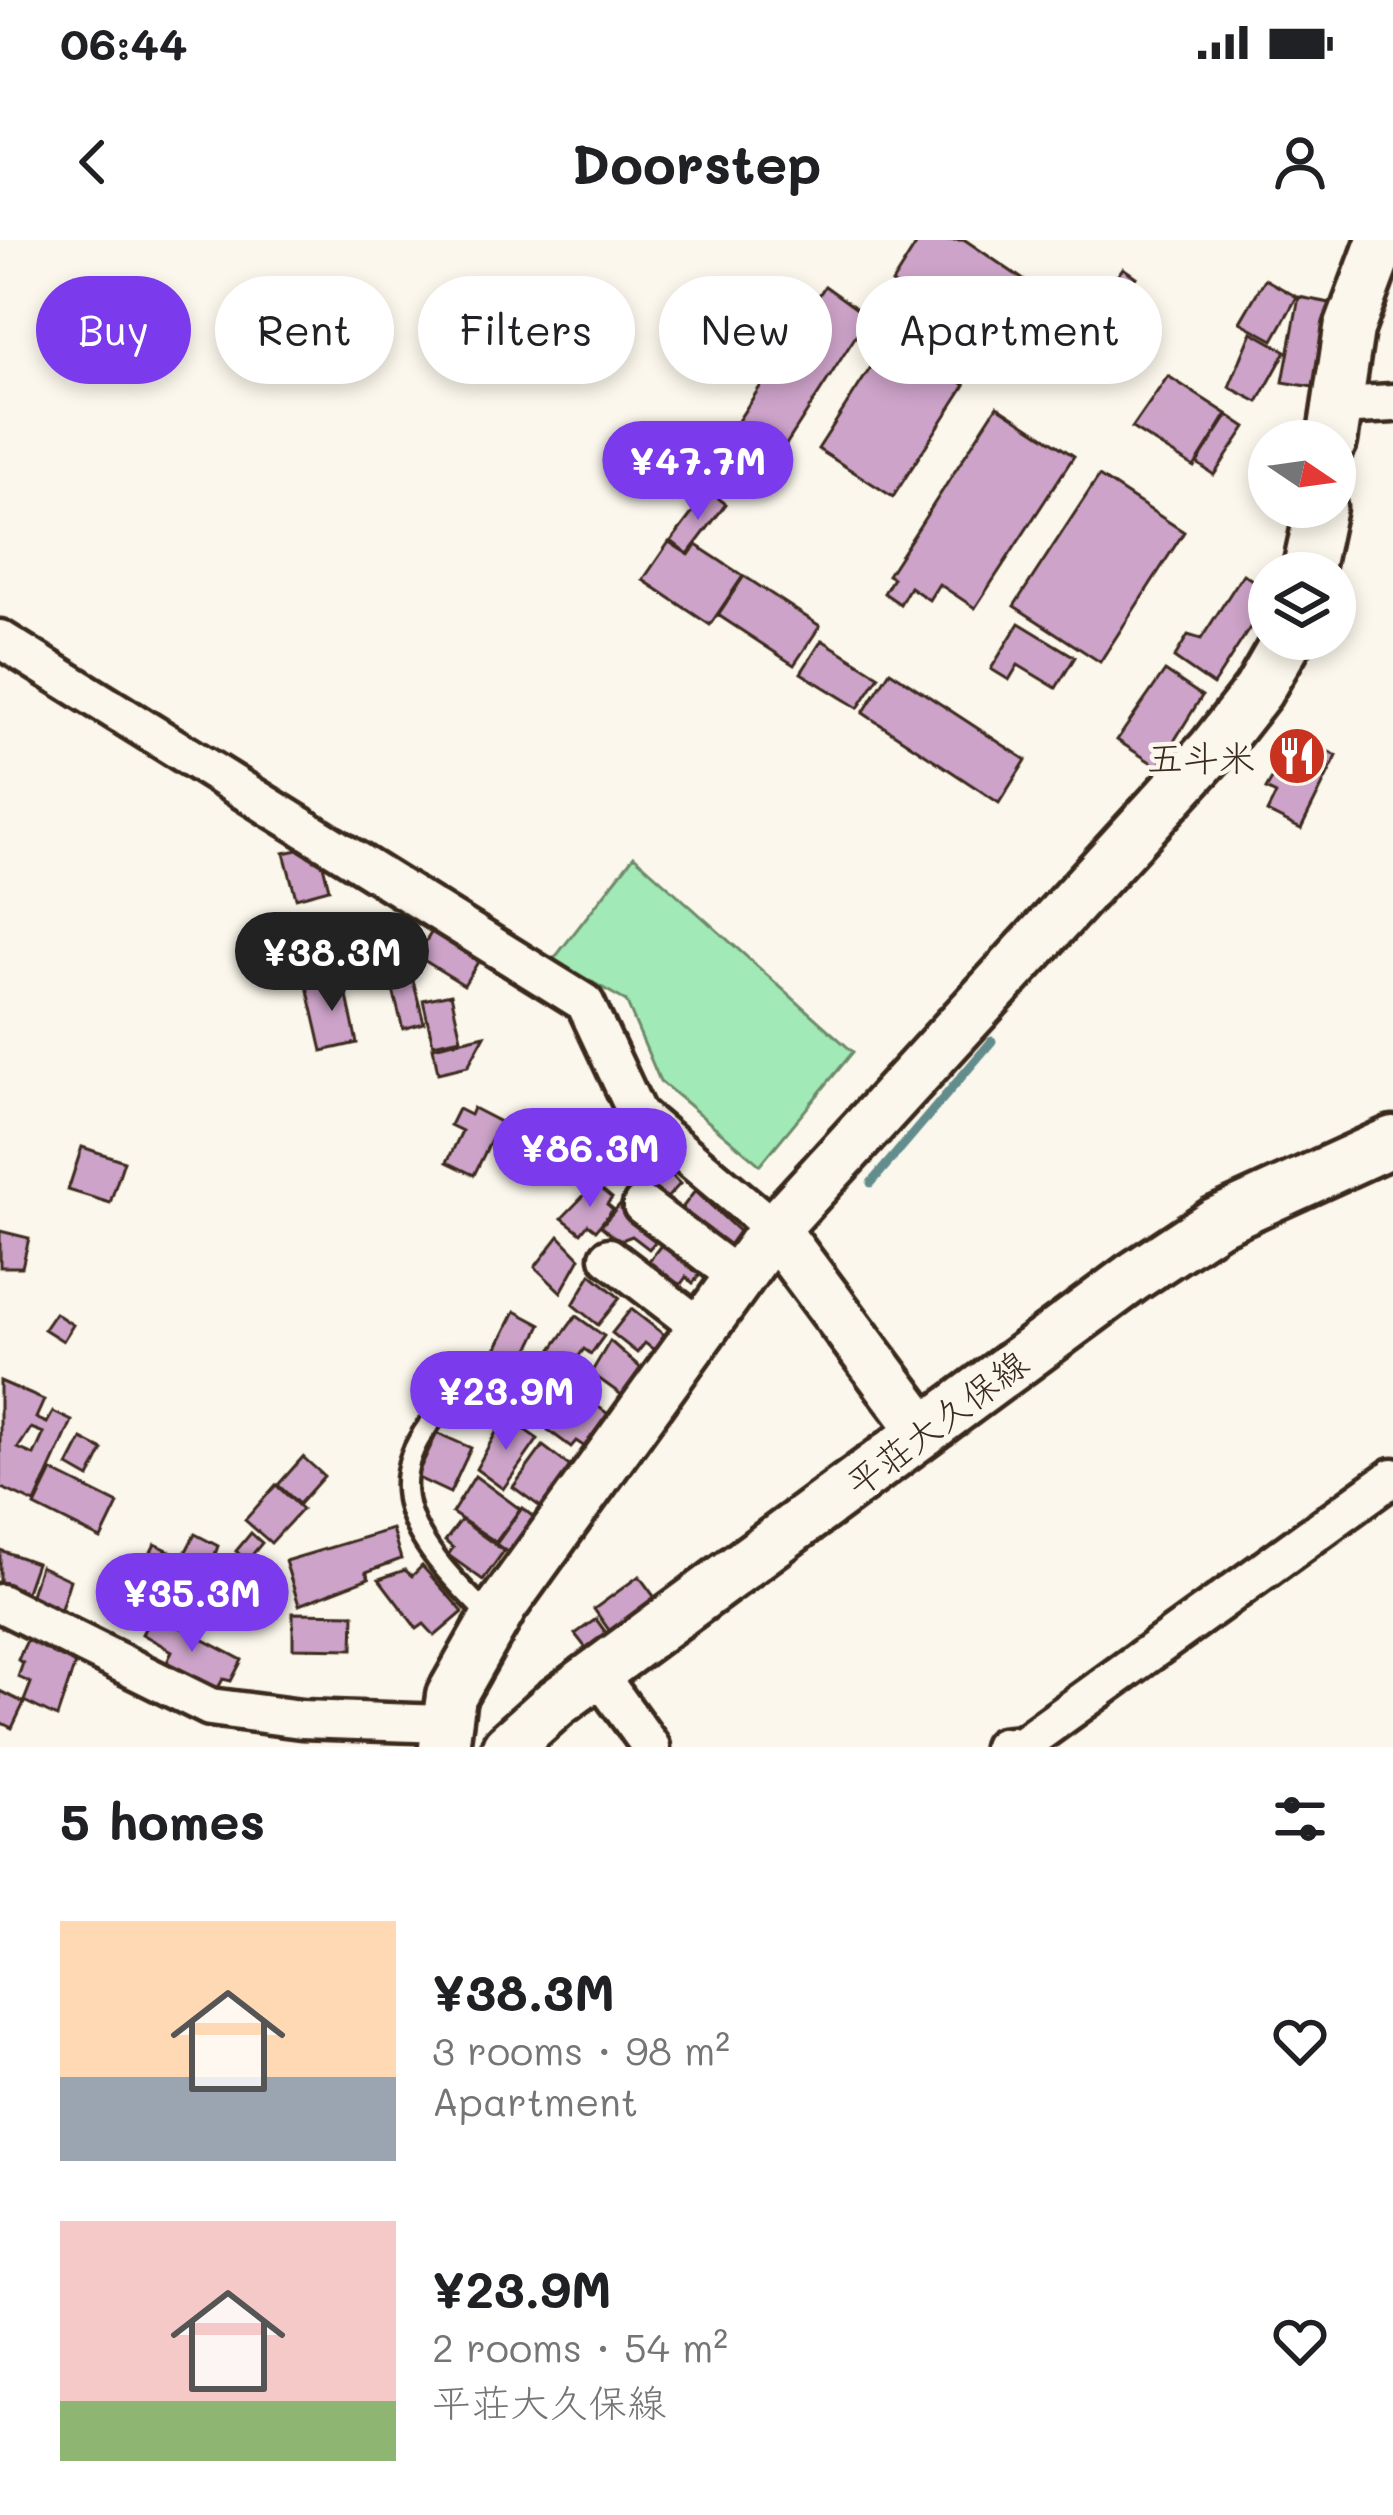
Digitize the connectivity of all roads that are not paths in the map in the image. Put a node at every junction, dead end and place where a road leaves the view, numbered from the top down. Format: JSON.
{"nodes":[{"id":1,"x":1382,"y":240,"type":"edge"},
{"id":2,"x":1393,"y":403,"type":"edge"},
{"id":3,"x":1336,"y":420,"type":"edge"},
{"id":4,"x":1346,"y":420,"type":"edge"},
{"id":5,"x":0,"y":639,"type":"edge"},
{"id":6,"x":1276,"y":660,"type":"edge"},
{"id":7,"x":1393,"y":1141,"type":"edge"},
{"id":8,"x":642,"y":1205,"type":"dead end"},
{"id":9,"x":774,"y":1228,"type":"junction"},
{"id":10,"x":609,"y":1257,"type":"dead end"},
{"id":11,"x":739,"y":1278,"type":"junction"},
{"id":12,"x":704,"y":1330,"type":"junction"},
{"id":13,"x":458,"y":1393,"type":"dead end"},
{"id":14,"x":924,"y":1431,"type":"junction"},
{"id":15,"x":1393,"y":1477,"type":"edge"},
{"id":16,"x":0,"y":1603,"type":"edge"},
{"id":17,"x":494,"y":1621,"type":"junction"},
{"id":18,"x":599,"y":1675,"type":"junction"},
{"id":19,"x":444,"y":1736,"type":"edge"},
{"id":20,"x":507,"y":1747,"type":"edge"},
{"id":21,"x":651,"y":1747,"type":"edge"},
{"id":22,"x":1002,"y":1747,"type":"edge"}],
"edges":[{"from":1,"to":3,"type":"street"},
{"from":2,"to":4,"type":"street"},
{"from":5,"to":9,"type":"street"},
{"from":6,"to":9,"type":"street"},
{"from":7,"to":14,"type":"street","name":"平荘大久保線"},
{"from":8,"to":11,"type":"street"},
{"from":9,"to":11,"type":"street"},
{"from":9,"to":14,"type":"street"},
{"from":10,"to":12,"type":"street"},
{"from":11,"to":12,"type":"street"},
{"from":12,"to":17,"type":"street"},
{"from":13,"to":17,"type":"lane"},
{"from":14,"to":18,"type":"street","name":"平荘大久保線"},
{"from":15,"to":22,"type":"street"},
{"from":16,"to":19,"type":"street"},
{"from":17,"to":19,"type":"street"},
{"from":18,"to":20,"type":"street","name":"平荘大久保線"},
{"from":18,"to":21,"type":"street"}]}
